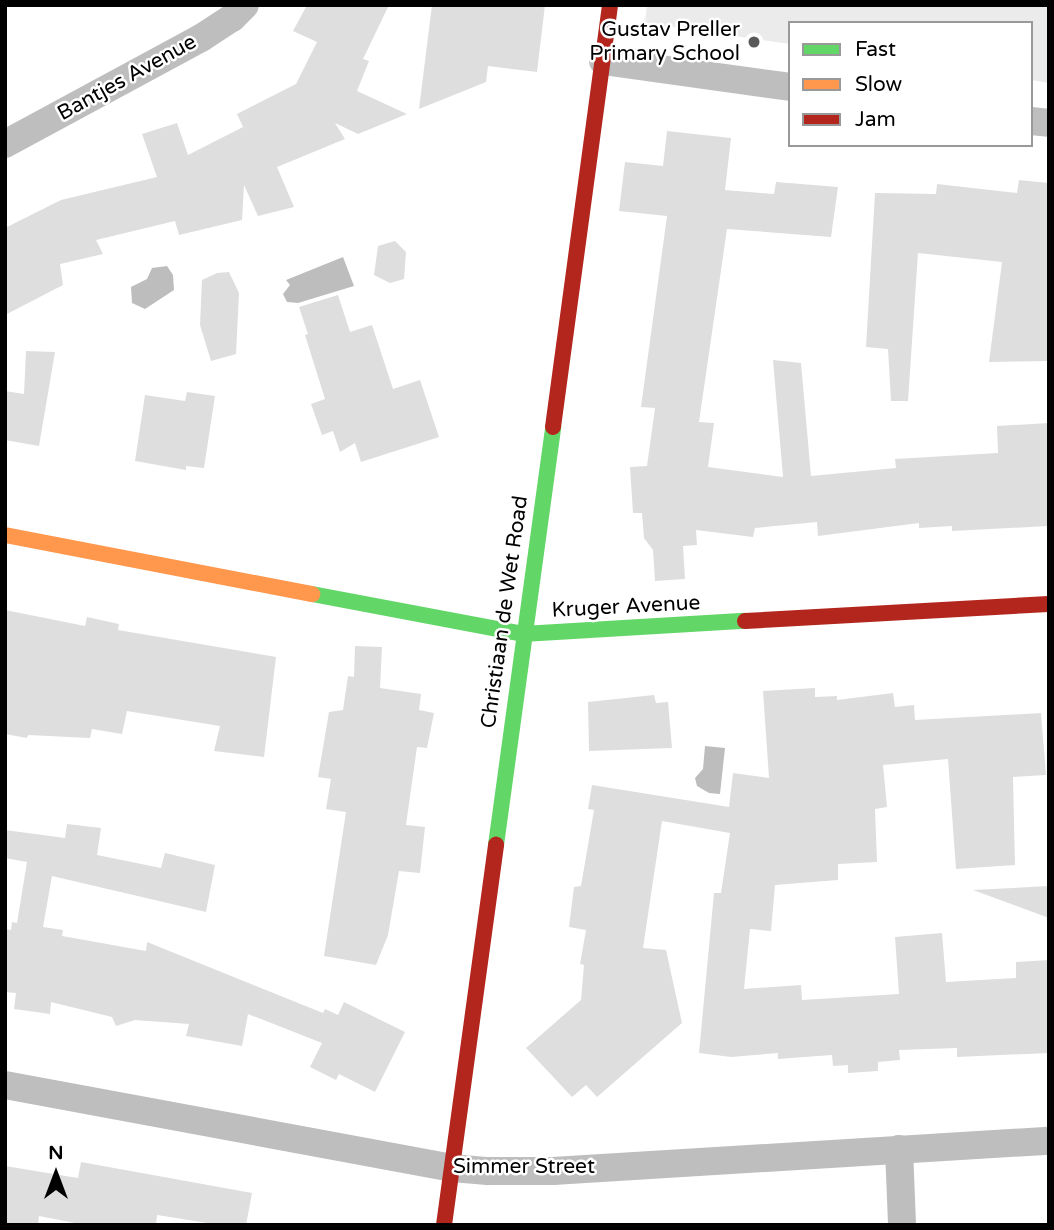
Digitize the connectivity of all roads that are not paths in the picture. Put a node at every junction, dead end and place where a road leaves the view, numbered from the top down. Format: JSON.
{"nodes":[{"id":1,"x":245,"y":5,"type":"edge"},
{"id":2,"x":610,"y":5,"type":"edge"},
{"id":3,"x":603,"y":61,"type":"junction"},
{"id":4,"x":788,"y":87,"type":"edge"},
{"id":5,"x":5,"y":144,"type":"edge"},
{"id":6,"x":5,"y":535,"type":"edge"},
{"id":7,"x":1049,"y":604,"type":"edge"},
{"id":8,"x":523,"y":634,"type":"junction"},
{"id":9,"x":5,"y":1084,"type":"edge"},
{"id":10,"x":1049,"y":1141,"type":"edge"},
{"id":11,"x":898,"y":1149,"type":"junction"},
{"id":12,"x":452,"y":1168,"type":"junction"},
{"id":13,"x":444,"y":1225,"type":"edge"},
{"id":14,"x":902,"y":1225,"type":"edge"}],
"edges":[{"from":1,"to":5,"type":"street","name":"Bantjes Avenue"},
{"from":2,"to":3,"type":"main road","name":"Christiaan de Wet Road"},
{"from":3,"to":4,"type":"street"},
{"from":3,"to":8,"type":"main road","name":"Christiaan de Wet Road"},
{"from":6,"to":8,"type":"main road","name":"Kruger Avenue"},
{"from":7,"to":8,"type":"main road","name":"Kruger Avenue"},
{"from":8,"to":12,"type":"main road","name":"Christiaan de Wet Road"},
{"from":9,"to":12,"type":"street","name":"Simmer Street"},
{"from":10,"to":11,"type":"street","name":"Simmer Street"},
{"from":11,"to":12,"type":"street","name":"Simmer Street"},
{"from":11,"to":14,"type":"street"},
{"from":12,"to":13,"type":"main road","name":"Christiaan de Wet Road"}]}
